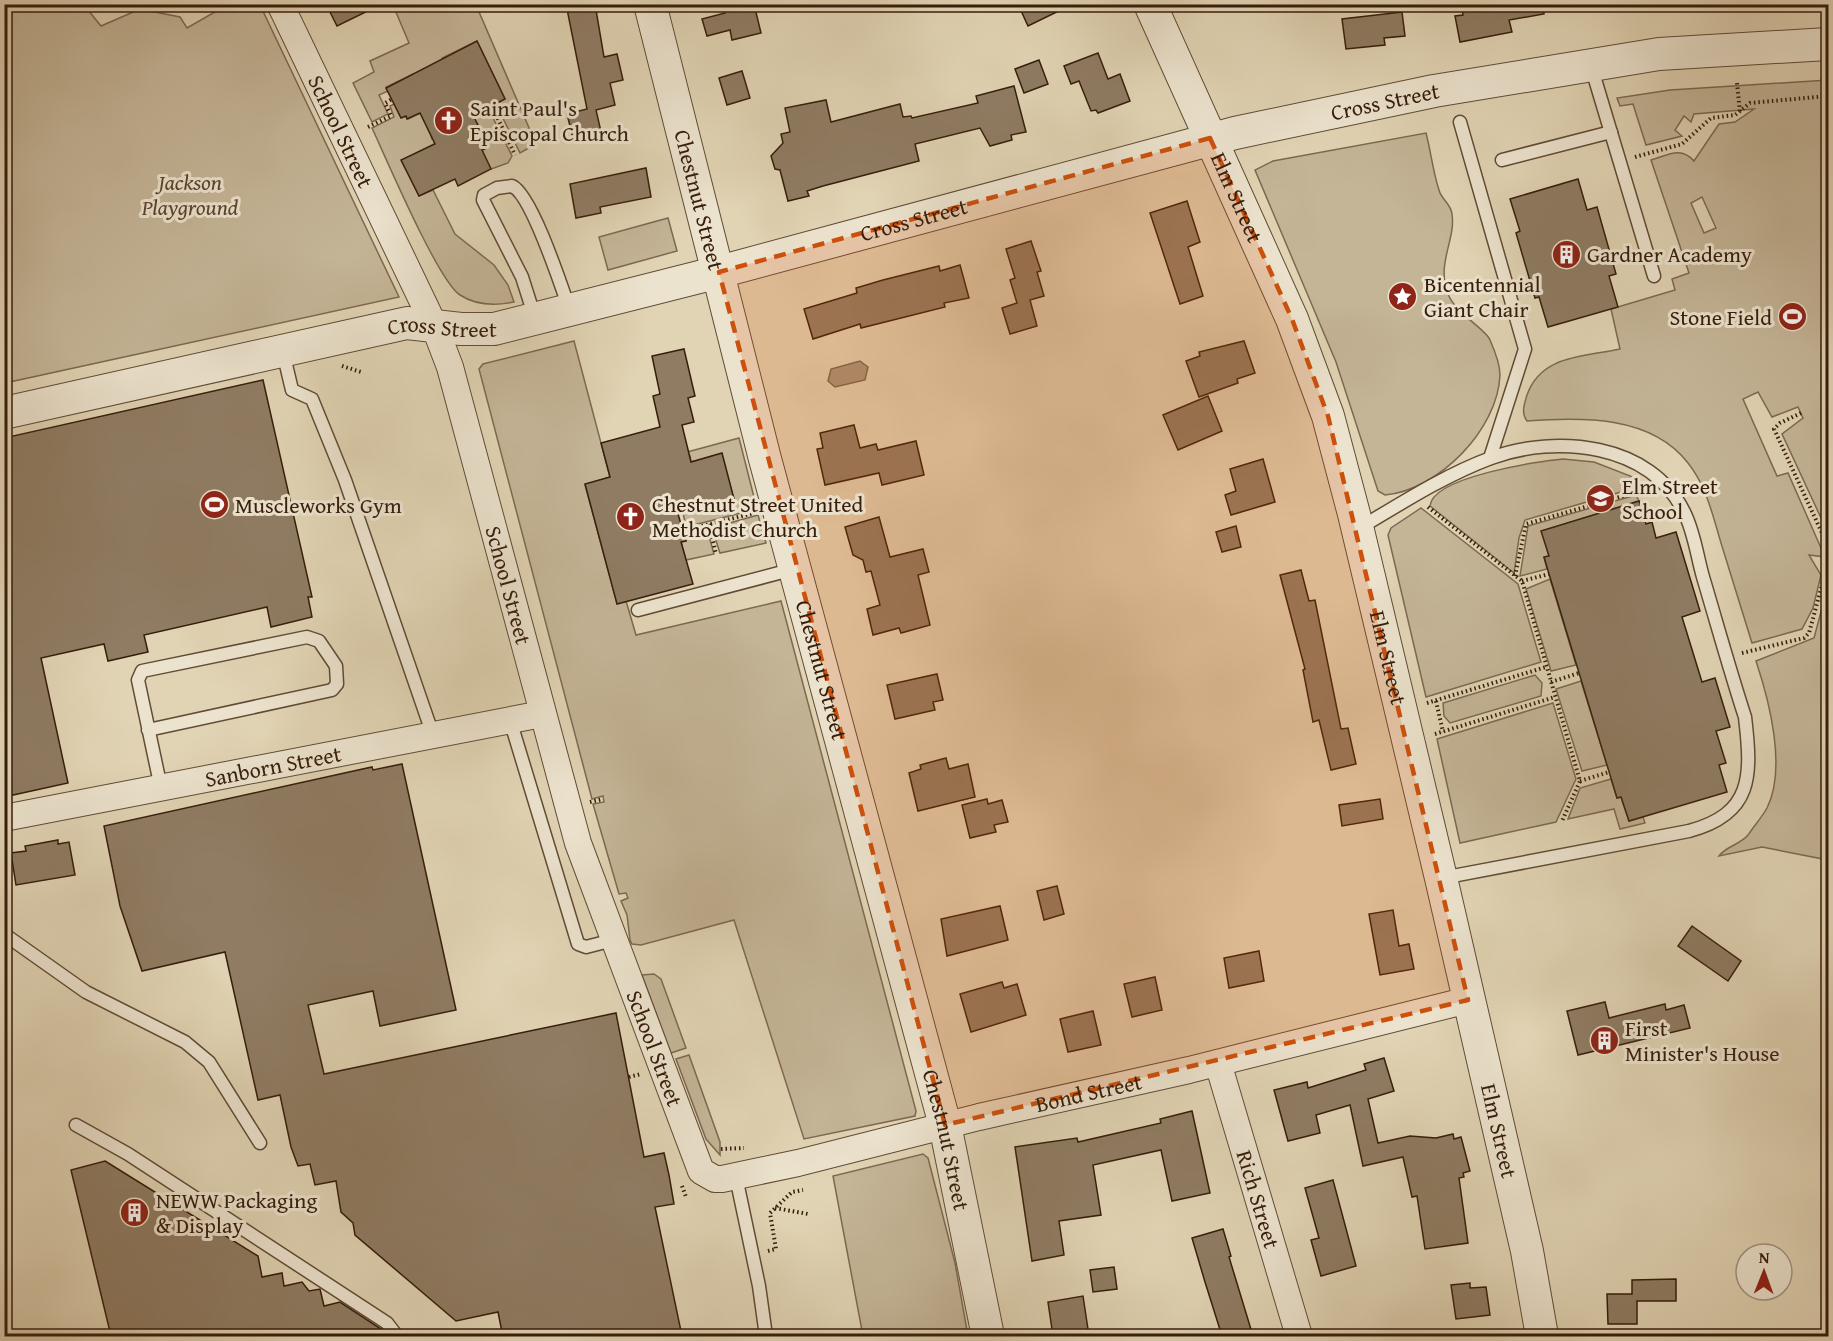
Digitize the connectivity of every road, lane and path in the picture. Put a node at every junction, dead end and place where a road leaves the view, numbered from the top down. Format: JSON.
{"nodes":[{"id":1,"x":280,"y":4,"type":"edge"},
{"id":2,"x":650,"y":4,"type":"edge"},
{"id":3,"x":1150,"y":4,"type":"edge"},
{"id":4,"x":1828,"y":44,"type":"edge"},
{"id":5,"x":1590,"y":64,"type":"junction"},
{"id":6,"x":1737,"y":83,"type":"dead end"},
{"id":7,"x":1828,"y":96,"type":"edge"},
{"id":8,"x":392,"y":99,"type":"dead end"},
{"id":9,"x":492,"y":106,"type":"dead end"},
{"id":10,"x":1740,"y":112,"type":"junction"},
{"id":11,"x":1460,"y":122,"type":"dead end"},
{"id":12,"x":368,"y":127,"type":"dead end"},
{"id":13,"x":1611,"y":132,"type":"junction"},
{"id":14,"x":1210,"y":138,"type":"junction"},
{"id":15,"x":515,"y":155,"type":"dead end"},
{"id":16,"x":1502,"y":160,"type":"dead end"},
{"id":17,"x":1620,"y":161,"type":"junction"},
{"id":18,"x":718,"y":272,"type":"junction"},
{"id":19,"x":1654,"y":276,"type":"dead end"},
{"id":20,"x":570,"y":309,"type":"junction"},
{"id":21,"x":535,"y":318,"type":"junction"},
{"id":22,"x":434,"y":325,"type":"junction"},
{"id":23,"x":283,"y":351,"type":"junction"},
{"id":24,"x":335,"y":364,"type":"dead end"},
{"id":25,"x":361,"y":372,"type":"dead end"},
{"id":26,"x":4,"y":413,"type":"edge"},
{"id":27,"x":1801,"y":413,"type":"dead end"},
{"id":28,"x":1490,"y":458,"type":"junction"},
{"id":29,"x":1651,"y":471,"type":"junction"},
{"id":30,"x":1415,"y":497,"type":"junction"},
{"id":31,"x":760,"y":511,"type":"dead end"},
{"id":32,"x":709,"y":524,"type":"junction"},
{"id":33,"x":1358,"y":529,"type":"junction"},
{"id":34,"x":667,"y":535,"type":"dead end"},
{"id":35,"x":1828,"y":546,"type":"edge"},
{"id":36,"x":716,"y":554,"type":"dead end"},
{"id":37,"x":1828,"y":563,"type":"edge"},
{"id":38,"x":794,"y":568,"type":"junction"},
{"id":39,"x":1549,"y":574,"type":"dead end"},
{"id":40,"x":1515,"y":576,"type":"junction"},
{"id":41,"x":1522,"y":581,"type":"junction"},
{"id":42,"x":638,"y":610,"type":"dead end"},
{"id":43,"x":1727,"y":657,"type":"junction"},
{"id":44,"x":1546,"y":667,"type":"junction"},
{"id":45,"x":1579,"y":672,"type":"dead end"},
{"id":46,"x":1551,"y":682,"type":"junction"},
{"id":47,"x":1556,"y":698,"type":"junction"},
{"id":48,"x":1436,"y":701,"type":"junction"},
{"id":49,"x":1424,"y":704,"type":"dead end"},
{"id":50,"x":542,"y":714,"type":"junction"},
{"id":51,"x":510,"y":720,"type":"junction"},
{"id":52,"x":148,"y":730,"type":"junction"},
{"id":53,"x":1443,"y":732,"type":"junction"},
{"id":54,"x":433,"y":735,"type":"junction"},
{"id":55,"x":1431,"y":735,"type":"dead end"},
{"id":56,"x":1609,"y":772,"type":"dead end"},
{"id":57,"x":1580,"y":780,"type":"junction"},
{"id":58,"x":161,"y":788,"type":"junction"},
{"id":59,"x":603,"y":799,"type":"dead end"},
{"id":60,"x":589,"y":802,"type":"dead end"},
{"id":61,"x":4,"y":818,"type":"edge"},
{"id":62,"x":1562,"y":821,"type":"dead end"},
{"id":63,"x":1441,"y":878,"type":"junction"},
{"id":64,"x":4,"y":934,"type":"edge"},
{"id":65,"x":613,"y":940,"type":"junction"},
{"id":66,"x":1468,"y":1000,"type":"junction"},
{"id":67,"x":1218,"y":1063,"type":"junction"},
{"id":68,"x":641,"y":1074,"type":"dead end"},
{"id":69,"x":629,"y":1077,"type":"dead end"},
{"id":70,"x":76,"y":1125,"type":"dead end"},
{"id":71,"x":945,"y":1125,"type":"junction"},
{"id":72,"x":260,"y":1143,"type":"dead end"},
{"id":73,"x":708,"y":1176,"type":"joint"},
{"id":74,"x":736,"y":1177,"type":"junction"},
{"id":75,"x":803,"y":1190,"type":"dead end"},
{"id":76,"x":774,"y":1208,"type":"junction"},
{"id":77,"x":808,"y":1214,"type":"dead end"},
{"id":78,"x":753,"y":1253,"type":"junction"},
{"id":79,"x":397,"y":1336,"type":"edge"},
{"id":80,"x":765,"y":1336,"type":"edge"},
{"id":81,"x":988,"y":1336,"type":"edge"},
{"id":82,"x":1299,"y":1336,"type":"edge"},
{"id":83,"x":1542,"y":1336,"type":"edge"}],
"edges":[{"from":1,"to":22,"type":"street","name":"School Street"},
{"from":2,"to":18,"type":"street","name":"Chestnut Street"},
{"from":3,"to":14,"type":"street","name":"Elm Street"},
{"from":4,"to":5,"type":"street","name":"Cross Street"},
{"from":5,"to":13,"type":"lane"},
{"from":5,"to":14,"type":"street","name":"Cross Street"},
{"from":6,"to":10,"type":"path"},
{"from":7,"to":10,"type":"path"},
{"from":8,"to":12,"type":"path"},
{"from":9,"to":15,"type":"path"},
{"from":10,"to":17,"type":"path"},
{"from":11,"to":28,"type":"lane"},
{"from":13,"to":16,"type":"lane"},
{"from":13,"to":17,"type":"lane"},
{"from":14,"to":18,"type":"street","name":"Cross Street"},
{"from":14,"to":33,"type":"street","name":"Elm Street"},
{"from":17,"to":19,"type":"lane"},
{"from":18,"to":20,"type":"street","name":"Cross Street"},
{"from":18,"to":38,"type":"street","name":"Chestnut Street"},
{"from":20,"to":21,"type":"street","name":"Cross Street"},
{"from":20,"to":21,"type":"lane"},
{"from":21,"to":22,"type":"street","name":"Cross Street"},
{"from":22,"to":23,"type":"street","name":"Cross Street"},
{"from":22,"to":50,"type":"street","name":"School Street"},
{"from":23,"to":26,"type":"street","name":"Cross Street"},
{"from":23,"to":54,"type":"lane"},
{"from":24,"to":25,"type":"path"},
{"from":27,"to":35,"type":"path"},
{"from":28,"to":29,"type":"lane"},
{"from":28,"to":30,"type":"lane"},
{"from":29,"to":40,"type":"path"},
{"from":29,"to":43,"type":"lane"},
{"from":30,"to":33,"type":"lane"},
{"from":30,"to":40,"type":"path"},
{"from":31,"to":32,"type":"path"},
{"from":32,"to":34,"type":"path"},
{"from":32,"to":36,"type":"path"},
{"from":33,"to":63,"type":"street","name":"Elm Street"},
{"from":37,"to":43,"type":"path"},
{"from":38,"to":42,"type":"lane"},
{"from":38,"to":71,"type":"street","name":"Chestnut Street"},
{"from":39,"to":41,"type":"path"},
{"from":40,"to":41,"type":"path"},
{"from":41,"to":44,"type":"path"},
{"from":43,"to":63,"type":"lane"},
{"from":44,"to":46,"type":"path"},
{"from":44,"to":48,"type":"path"},
{"from":45,"to":46,"type":"path"},
{"from":46,"to":47,"type":"path"},
{"from":47,"to":53,"type":"path"},
{"from":47,"to":57,"type":"path"},
{"from":48,"to":49,"type":"path"},
{"from":48,"to":53,"type":"path"},
{"from":50,"to":51,"type":"street","name":"Sanborn Street"},
{"from":50,"to":65,"type":"street","name":"School Street"},
{"from":51,"to":54,"type":"street","name":"Sanborn Street"},
{"from":51,"to":65,"type":"lane"},
{"from":52,"to":52,"type":"lane"},
{"from":52,"to":58,"type":"lane"},
{"from":53,"to":55,"type":"path"},
{"from":54,"to":58,"type":"street","name":"Sanborn Street"},
{"from":56,"to":57,"type":"path"},
{"from":57,"to":62,"type":"path"},
{"from":58,"to":61,"type":"street","name":"Sanborn Street"},
{"from":59,"to":60,"type":"path"},
{"from":63,"to":66,"type":"street","name":"Elm Street"},
{"from":64,"to":72,"type":"lane"},
{"from":65,"to":73,"type":"street","name":"School Street"},
{"from":66,"to":67,"type":"street","name":"Bond Street"},
{"from":66,"to":83,"type":"street","name":"Elm Street"},
{"from":67,"to":71,"type":"street","name":"Bond Street"},
{"from":67,"to":82,"type":"street","name":"Rich Street"},
{"from":68,"to":69,"type":"path"},
{"from":70,"to":79,"type":"lane"},
{"from":71,"to":74,"type":"street","name":"Bond Street"},
{"from":71,"to":81,"type":"street","name":"Chestnut Street"},
{"from":73,"to":74,"type":"street","name":"Bond Street"},
{"from":74,"to":78,"type":"lane"},
{"from":75,"to":76,"type":"path"},
{"from":76,"to":77,"type":"path"},
{"from":76,"to":78,"type":"path"},
{"from":78,"to":80,"type":"lane"}]}
